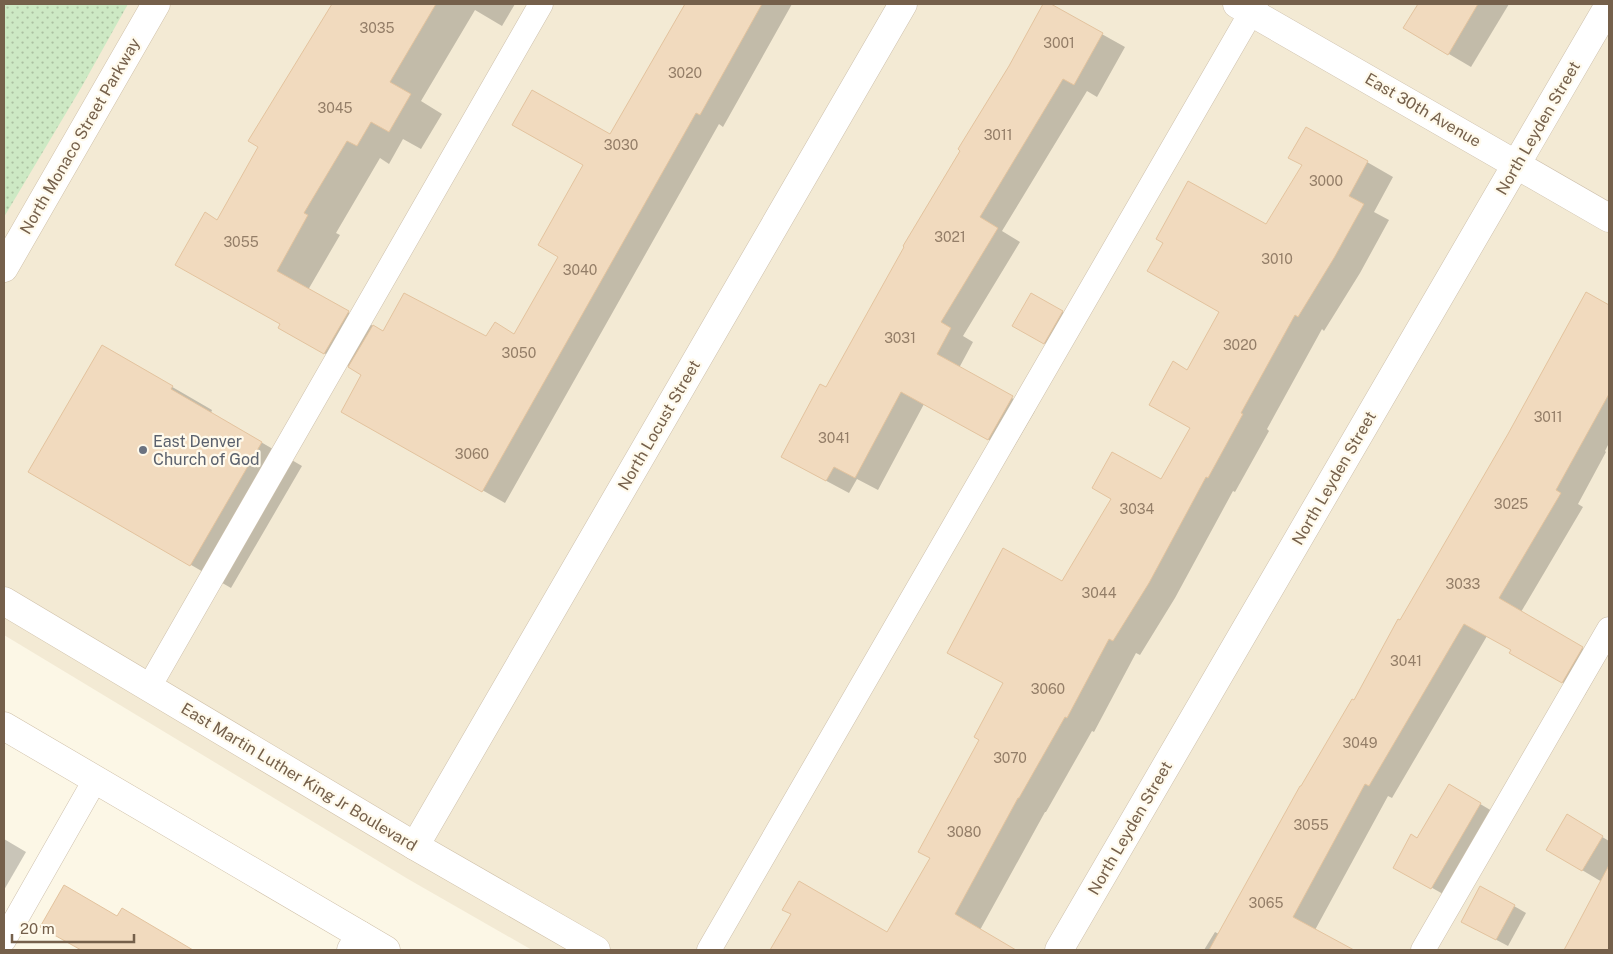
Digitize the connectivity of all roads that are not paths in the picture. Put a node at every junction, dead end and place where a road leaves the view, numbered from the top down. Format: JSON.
{"nodes":[{"id":1,"x":156,"y":4,"type":"edge"},
{"id":2,"x":542,"y":4,"type":"edge"},
{"id":3,"x":902,"y":4,"type":"edge"},
{"id":4,"x":1609,"y":5,"type":"edge"},
{"id":5,"x":1248,"y":6,"type":"edge"},
{"id":6,"x":1517,"y":164,"type":"junction"},
{"id":7,"x":1609,"y":218,"type":"edge"},
{"id":8,"x":4,"y":268,"type":"edge"},
{"id":9,"x":4,"y":601,"type":"edge"},
{"id":10,"x":1609,"y":629,"type":"edge"},
{"id":11,"x":149,"y":687,"type":"junction"},
{"id":12,"x":4,"y":726,"type":"edge"},
{"id":13,"x":95,"y":780,"type":"junction"},
{"id":14,"x":415,"y":846,"type":"junction"},
{"id":15,"x":4,"y":940,"type":"edge"},
{"id":16,"x":355,"y":943,"type":"edge"},
{"id":17,"x":386,"y":950,"type":"edge"},
{"id":18,"x":596,"y":950,"type":"edge"},
{"id":19,"x":709,"y":950,"type":"edge"},
{"id":20,"x":1059,"y":950,"type":"edge"},
{"id":21,"x":1423,"y":950,"type":"edge"}],
"edges":[{"from":1,"to":8,"type":"street","name":"North Monaco Street Parkway"},
{"from":2,"to":11,"type":"lane"},
{"from":3,"to":14,"type":"street","name":"North Locust Street"},
{"from":4,"to":6,"type":"street","name":"North Leyden Street"},
{"from":5,"to":6,"type":"street","name":"East 30th Avenue"},
{"from":5,"to":19,"type":"lane"},
{"from":6,"to":7,"type":"street","name":"East 30th Avenue"},
{"from":6,"to":20,"type":"street","name":"North Leyden Street"},
{"from":9,"to":11,"type":"street","name":"East Martin Luther King Jr Boulevard"},
{"from":10,"to":21,"type":"lane"},
{"from":11,"to":14,"type":"street","name":"East Martin Luther King Jr Boulevard"},
{"from":12,"to":13,"type":"street"},
{"from":13,"to":15,"type":"lane"},
{"from":13,"to":16,"type":"street"},
{"from":14,"to":18,"type":"street","name":"East Martin Luther King Jr Boulevard"},
{"from":16,"to":17,"type":"street"}]}
